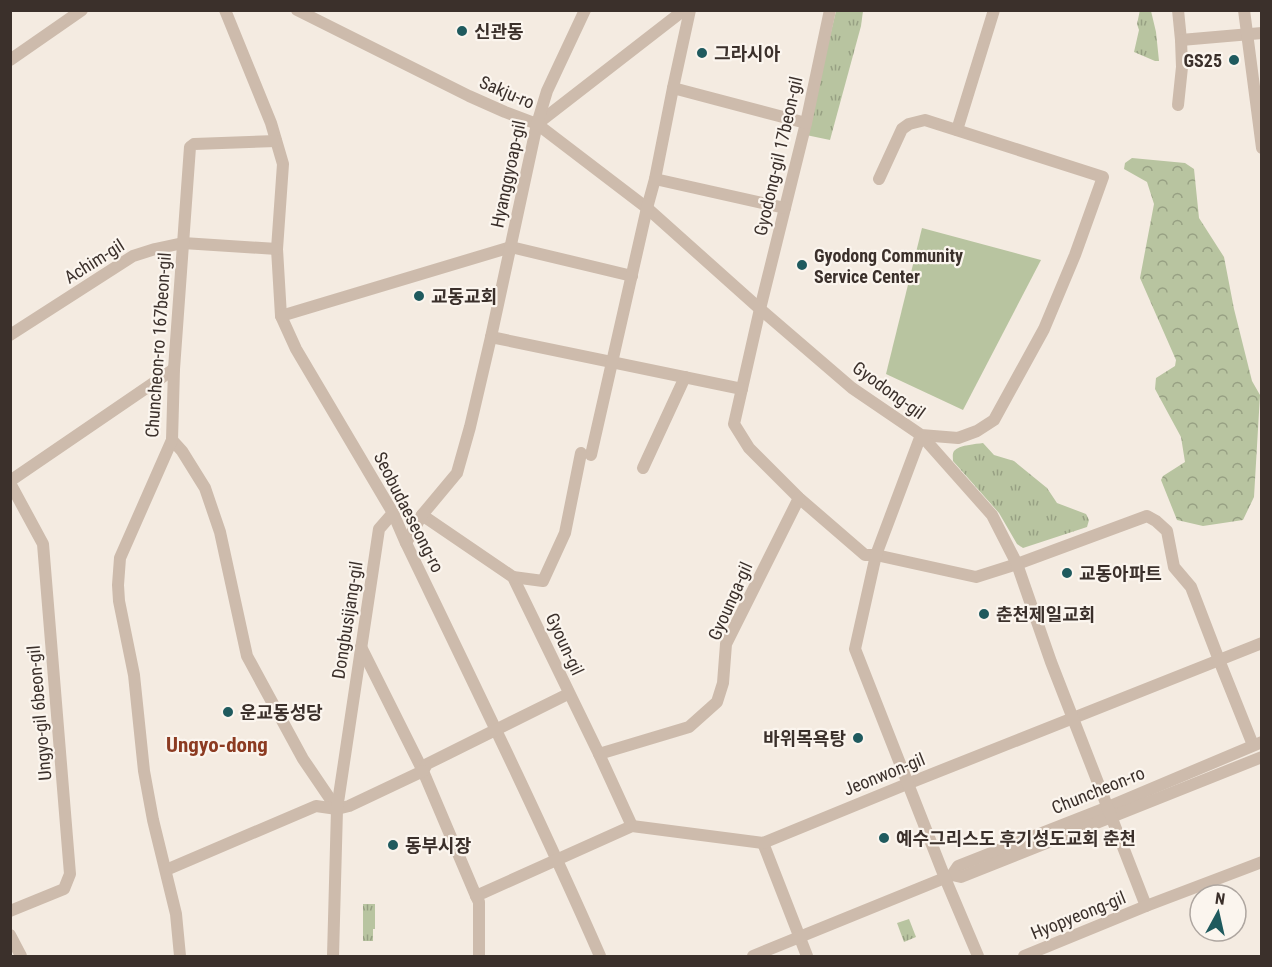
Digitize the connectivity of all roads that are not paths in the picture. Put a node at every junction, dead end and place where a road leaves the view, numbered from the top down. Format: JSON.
{"nodes":[{"id":1,"x":82,"y":10,"type":"edge"},
{"id":2,"x":225,"y":10,"type":"edge"},
{"id":3,"x":297,"y":10,"type":"edge"},
{"id":4,"x":585,"y":10,"type":"edge"},
{"id":5,"x":684,"y":10,"type":"edge"},
{"id":6,"x":690,"y":10,"type":"edge"},
{"id":7,"x":830,"y":10,"type":"edge"},
{"id":8,"x":994,"y":10,"type":"edge"},
{"id":9,"x":1178,"y":10,"type":"edge"},
{"id":10,"x":1244,"y":10,"type":"edge"},
{"id":11,"x":1262,"y":33,"type":"edge"},
{"id":12,"x":1246,"y":35,"type":"junction"},
{"id":13,"x":1181,"y":40,"type":"junction"},
{"id":14,"x":10,"y":60,"type":"edge"},
{"id":15,"x":673,"y":88,"type":"junction"},
{"id":16,"x":1178,"y":105,"type":"dead end"},
{"id":17,"x":806,"y":123,"type":"junction"},
{"id":18,"x":537,"y":124,"type":"junction"},
{"id":19,"x":957,"y":130,"type":"junction"},
{"id":20,"x":276,"y":141,"type":"junction"},
{"id":21,"x":1262,"y":148,"type":"edge"},
{"id":22,"x":655,"y":179,"type":"junction"},
{"id":23,"x":879,"y":179,"type":"dead end"},
{"id":24,"x":647,"y":208,"type":"junction"},
{"id":25,"x":785,"y":208,"type":"junction"},
{"id":26,"x":183,"y":243,"type":"junction"},
{"id":27,"x":511,"y":247,"type":"junction"},
{"id":28,"x":277,"y":249,"type":"junction"},
{"id":29,"x":632,"y":276,"type":"junction"},
{"id":30,"x":760,"y":309,"type":"junction"},
{"id":31,"x":281,"y":316,"type":"junction"},
{"id":32,"x":10,"y":335,"type":"edge"},
{"id":33,"x":492,"y":337,"type":"junction"},
{"id":34,"x":612,"y":361,"type":"junction"},
{"id":35,"x":174,"y":369,"type":"junction"},
{"id":36,"x":685,"y":376,"type":"junction"},
{"id":37,"x":742,"y":389,"type":"junction"},
{"id":38,"x":921,"y":435,"type":"junction"},
{"id":39,"x":172,"y":440,"type":"junction"},
{"id":40,"x":643,"y":468,"type":"dead end"},
{"id":41,"x":10,"y":482,"type":"edge"},
{"id":42,"x":799,"y":498,"type":"junction"},
{"id":43,"x":393,"y":513,"type":"junction"},
{"id":44,"x":422,"y":515,"type":"junction"},
{"id":45,"x":406,"y":543,"type":"junction"},
{"id":46,"x":876,"y":555,"type":"junction"},
{"id":47,"x":1017,"y":564,"type":"junction"},
{"id":48,"x":513,"y":577,"type":"junction"},
{"id":49,"x":1262,"y":643,"type":"edge"},
{"id":50,"x":360,"y":647,"type":"junction"},
{"id":51,"x":1218,"y":660,"type":"junction"},
{"id":52,"x":568,"y":694,"type":"junction"},
{"id":53,"x":1072,"y":718,"type":"junction"},
{"id":54,"x":496,"y":729,"type":"junction"},
{"id":55,"x":1257,"y":743,"type":"edge"},
{"id":56,"x":599,"y":754,"type":"junction"},
{"id":57,"x":1260,"y":761,"type":"edge"},
{"id":58,"x":423,"y":771,"type":"junction"},
{"id":59,"x":907,"y":784,"type":"junction"},
{"id":60,"x":337,"y":809,"type":"junction"},
{"id":61,"x":1110,"y":812,"type":"junction"},
{"id":62,"x":632,"y":826,"type":"junction"},
{"id":63,"x":763,"y":843,"type":"junction"},
{"id":64,"x":558,"y":860,"type":"junction"},
{"id":65,"x":1262,"y":862,"type":"edge"},
{"id":66,"x":166,"y":870,"type":"junction"},
{"id":67,"x":948,"y":876,"type":"junction"},
{"id":68,"x":476,"y":896,"type":"junction"},
{"id":69,"x":1146,"y":906,"type":"junction"},
{"id":70,"x":10,"y":911,"type":"edge"},
{"id":71,"x":10,"y":935,"type":"edge"},
{"id":72,"x":800,"y":938,"type":"junction"},
{"id":73,"x":21,"y":957,"type":"edge"},
{"id":74,"x":180,"y":957,"type":"edge"},
{"id":75,"x":333,"y":957,"type":"edge"},
{"id":76,"x":479,"y":957,"type":"edge"},
{"id":77,"x":600,"y":957,"type":"edge"},
{"id":78,"x":753,"y":957,"type":"edge"},
{"id":79,"x":807,"y":957,"type":"edge"},
{"id":80,"x":978,"y":957,"type":"edge"},
{"id":81,"x":1024,"y":957,"type":"edge"}],
"edges":[{"from":1,"to":14,"type":"street"},
{"from":2,"to":20,"type":"street","name":"Seobudaeseong-ro"},
{"from":3,"to":18,"type":"street","name":"Sakju-ro"},
{"from":4,"to":18,"type":"street","name":"Hyanggyoap-gil"},
{"from":5,"to":18,"type":"street","name":"Sakju-ro"},
{"from":6,"to":15,"type":"street"},
{"from":7,"to":17,"type":"street","name":"Gyodong-gil 17beon-gil"},
{"from":8,"to":19,"type":"street"},
{"from":9,"to":13,"type":"street"},
{"from":10,"to":12,"type":"street"},
{"from":11,"to":12,"type":"street"},
{"from":12,"to":13,"type":"street"},
{"from":12,"to":21,"type":"street"},
{"from":13,"to":16,"type":"street"},
{"from":15,"to":17,"type":"street"},
{"from":15,"to":22,"type":"street"},
{"from":17,"to":25,"type":"street","name":"Gyodong-gil 17beon-gil"},
{"from":18,"to":24,"type":"street","name":"Gyodong-gil"},
{"from":18,"to":27,"type":"street","name":"Hyanggyoap-gil"},
{"from":19,"to":23,"type":"street","name":"Gyodong-gil"},
{"from":19,"to":38,"type":"street","name":"Gyodong-gil"},
{"from":20,"to":26,"type":"street","name":"Chuncheon-ro 167beon-gil"},
{"from":20,"to":28,"type":"street","name":"Seobudaeseong-ro"},
{"from":22,"to":24,"type":"street"},
{"from":22,"to":25,"type":"street"},
{"from":24,"to":29,"type":"street"},
{"from":24,"to":30,"type":"street","name":"Gyodong-gil"},
{"from":25,"to":30,"type":"street","name":"Gyodong-gil 17beon-gil"},
{"from":26,"to":28,"type":"street","name":"Achim-gil"},
{"from":26,"to":32,"type":"street","name":"Achim-gil"},
{"from":26,"to":35,"type":"street","name":"Chuncheon-ro 167beon-gil"},
{"from":27,"to":29,"type":"street","name":"Hyanggyoap-gil"},
{"from":27,"to":31,"type":"street"},
{"from":27,"to":33,"type":"street","name":"Hyanggyoap-gil"},
{"from":28,"to":31,"type":"street","name":"Seobudaeseong-ro"},
{"from":29,"to":34,"type":"street"},
{"from":30,"to":37,"type":"street","name":"Gyodong-gil 17beon-gil"},
{"from":30,"to":38,"type":"street","name":"Gyodong-gil"},
{"from":31,"to":43,"type":"street","name":"Seobudaeseong-ro"},
{"from":33,"to":34,"type":"street"},
{"from":33,"to":44,"type":"street","name":"Hyanggyoap-gil"},
{"from":34,"to":36,"type":"street"},
{"from":34,"to":48,"type":"street"},
{"from":35,"to":39,"type":"street","name":"Chuncheon-ro 167beon-gil"},
{"from":35,"to":41,"type":"street"},
{"from":36,"to":37,"type":"street"},
{"from":36,"to":40,"type":"street"},
{"from":37,"to":42,"type":"street","name":"Gyodong-gil 17beon-gil"},
{"from":38,"to":46,"type":"street"},
{"from":38,"to":47,"type":"street","name":"Hyopyeong-gil"},
{"from":39,"to":60,"type":"street"},
{"from":39,"to":66,"type":"street","name":"Chuncheon-ro 167beon-gil"},
{"from":41,"to":70,"type":"street","name":"Ungyo-gil 6beon-gil"},
{"from":42,"to":46,"type":"street","name":"Gyodong-gil 17beon-gil"},
{"from":42,"to":56,"type":"street","name":"Gyounga-gil"},
{"from":43,"to":45,"type":"street","name":"Seobudaeseong-ro"},
{"from":43,"to":50,"type":"street","name":"Dongbusijang-gil"},
{"from":44,"to":45,"type":"street","name":"Hyanggyoap-gil"},
{"from":44,"to":48,"type":"street"},
{"from":45,"to":54,"type":"street","name":"Seobudaeseong-ro"},
{"from":46,"to":47,"type":"street","name":"Gyodong-gil 17beon-gil"},
{"from":46,"to":59,"type":"street"},
{"from":47,"to":51,"type":"street","name":"Gyodong-gil 17beon-gil"},
{"from":47,"to":53,"type":"street","name":"Hyopyeong-gil"},
{"from":48,"to":52,"type":"street","name":"Gyoun-gil"},
{"from":49,"to":51,"type":"street","name":"Jeonwon-gil"},
{"from":50,"to":58,"type":"street"},
{"from":50,"to":60,"type":"street","name":"Dongbusijang-gil"},
{"from":51,"to":53,"type":"street","name":"Jeonwon-gil"},
{"from":51,"to":55,"type":"street"},
{"from":52,"to":54,"type":"street"},
{"from":52,"to":56,"type":"street","name":"Gyoun-gil"},
{"from":53,"to":59,"type":"street","name":"Jeonwon-gil"},
{"from":53,"to":61,"type":"street","name":"Hyopyeong-gil"},
{"from":54,"to":58,"type":"street"},
{"from":54,"to":64,"type":"street","name":"Seobudaeseong-ro"},
{"from":55,"to":61,"type":"street","name":"Chuncheon-ro"},
{"from":56,"to":62,"type":"street","name":"Gyoun-gil"},
{"from":57,"to":61,"type":"street","name":"Chuncheon-ro"},
{"from":58,"to":60,"type":"street"},
{"from":58,"to":68,"type":"street"},
{"from":59,"to":63,"type":"street","name":"Jeonwon-gil"},
{"from":59,"to":67,"type":"street"},
{"from":60,"to":66,"type":"street"},
{"from":60,"to":75,"type":"street","name":"Dongbusijang-gil"},
{"from":61,"to":67,"type":"street","name":"Chuncheon-ro"},
{"from":61,"to":69,"type":"street","name":"Hyopyeong-gil"},
{"from":62,"to":63,"type":"street","name":"Jeonwon-gil"},
{"from":62,"to":64,"type":"street"},
{"from":63,"to":72,"type":"street"},
{"from":64,"to":68,"type":"street"},
{"from":64,"to":77,"type":"street","name":"Seobudaeseong-ro"},
{"from":65,"to":69,"type":"street","name":"Hyopyeong-gil"},
{"from":66,"to":74,"type":"street","name":"Chuncheon-ro 167beon-gil"},
{"from":67,"to":72,"type":"street","name":"Chuncheon-ro"},
{"from":67,"to":80,"type":"street"},
{"from":68,"to":76,"type":"street"},
{"from":69,"to":81,"type":"street","name":"Hyopyeong-gil"},
{"from":71,"to":73,"type":"street"},
{"from":72,"to":78,"type":"street","name":"Chuncheon-ro"},
{"from":72,"to":79,"type":"street"}]}
